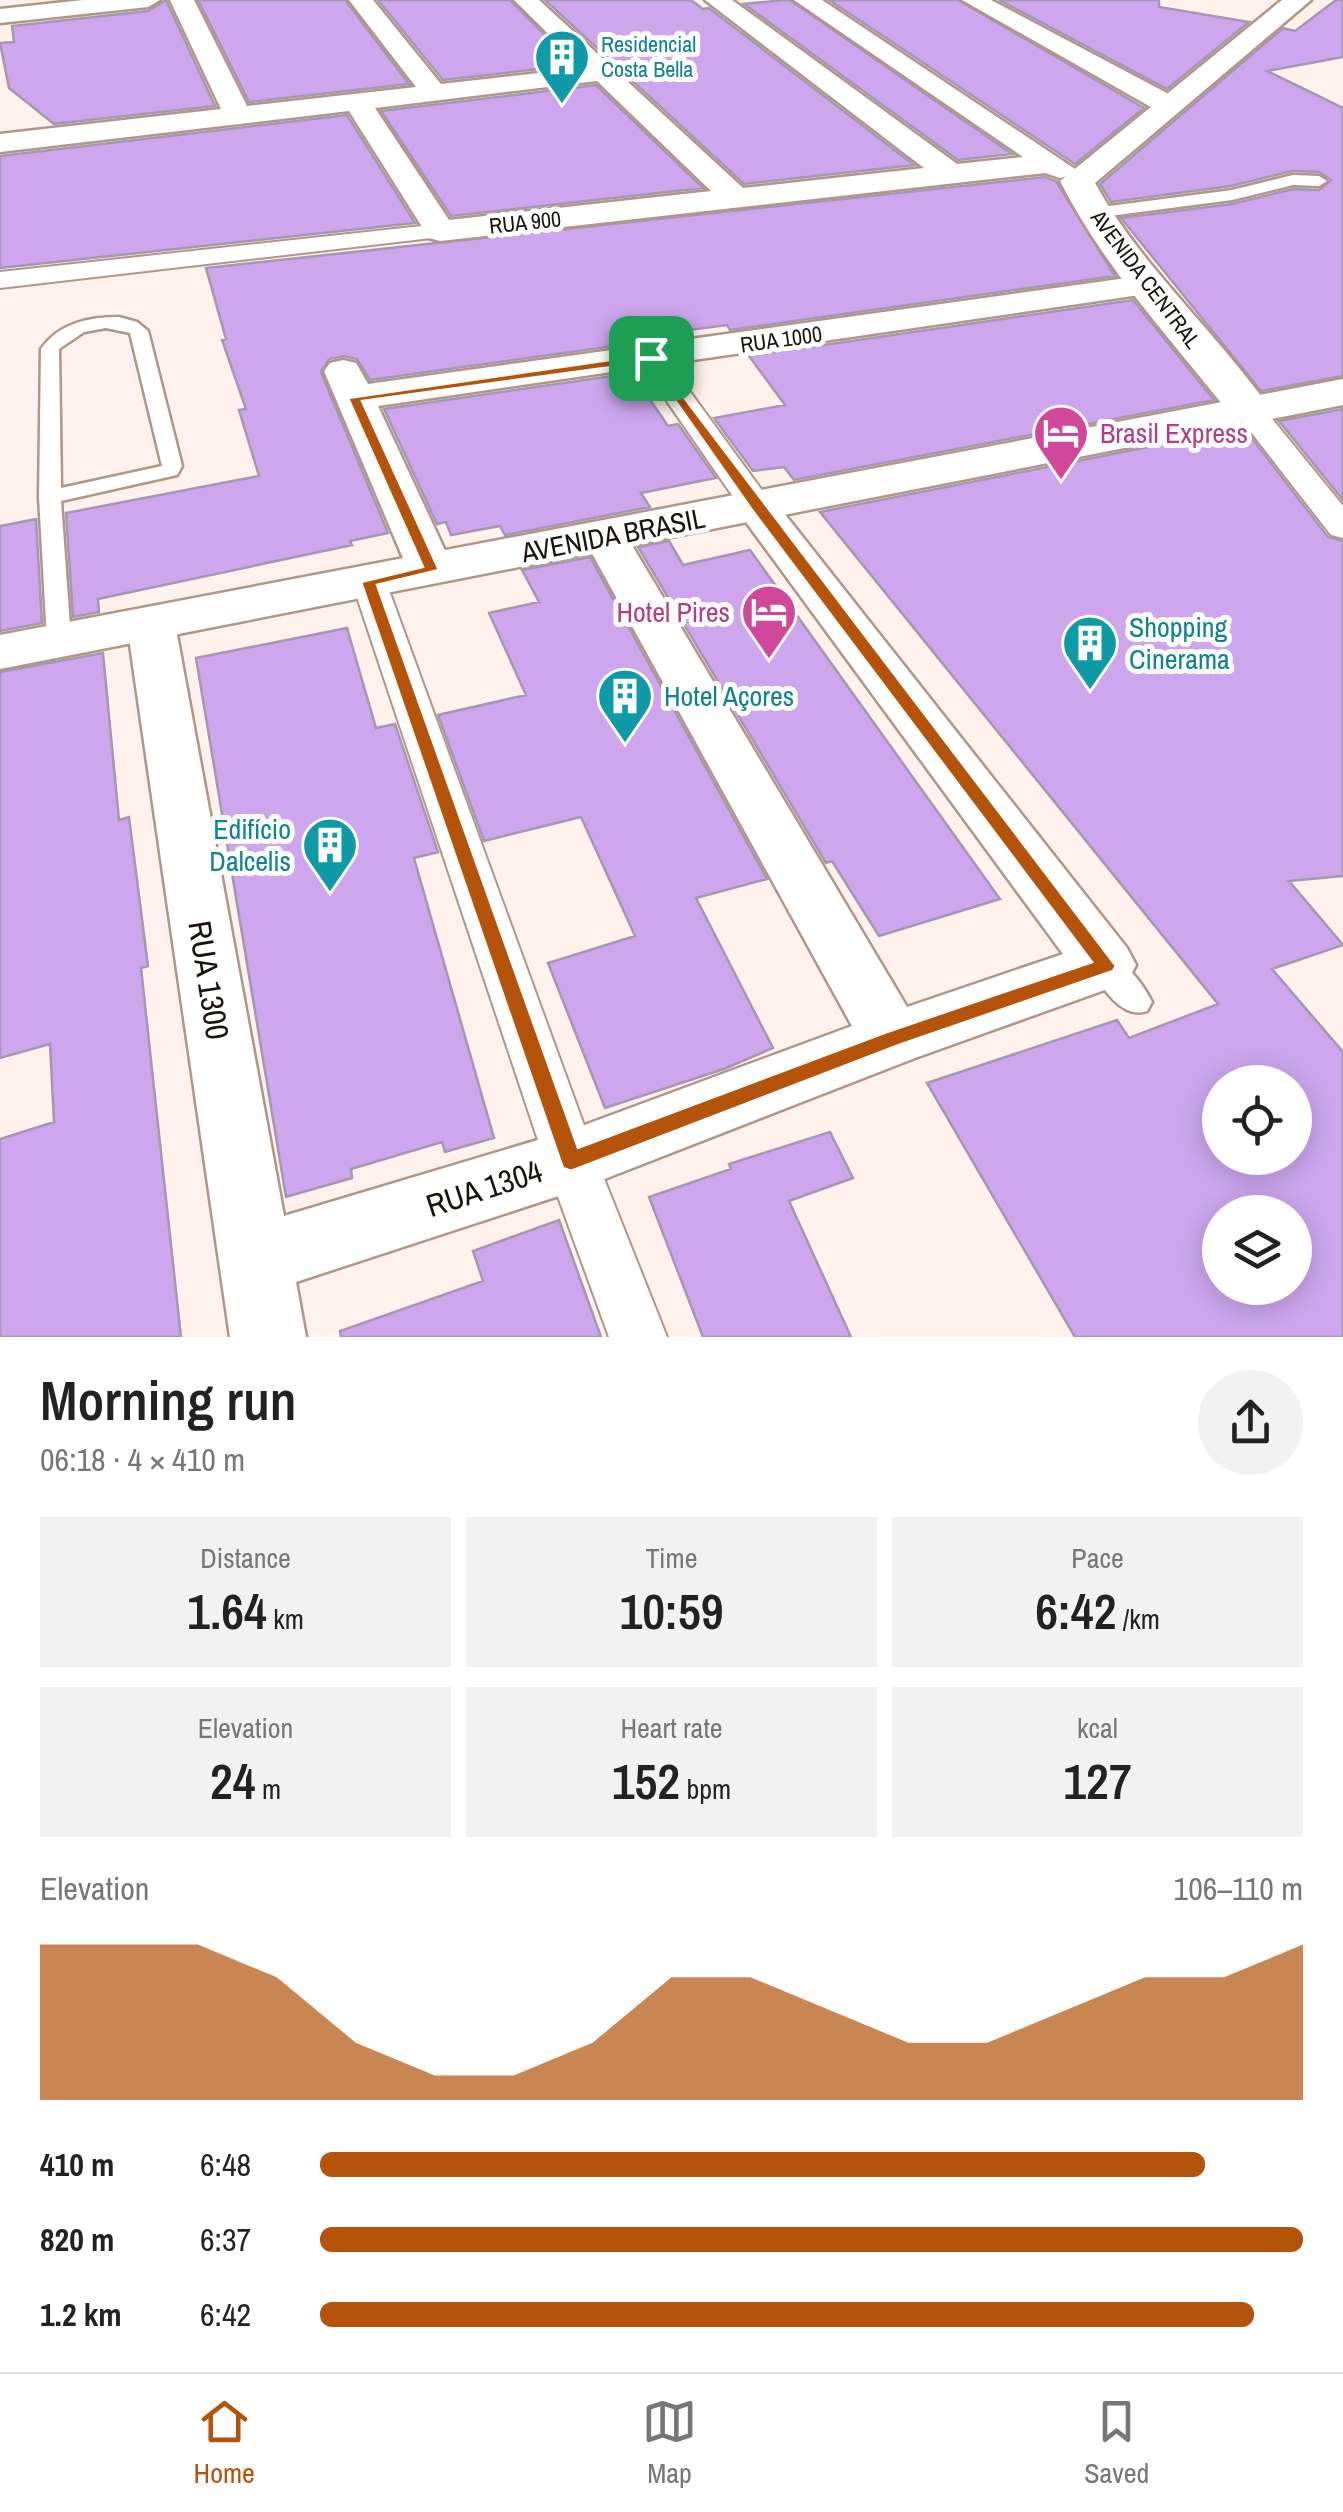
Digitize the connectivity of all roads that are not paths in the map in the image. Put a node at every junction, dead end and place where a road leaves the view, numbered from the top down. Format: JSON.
{"nodes":[{"id":1,"x":148,"y":0,"type":"edge"},
{"id":2,"x":182,"y":0,"type":"edge"},
{"id":3,"x":361,"y":0,"type":"edge"},
{"id":4,"x":526,"y":0,"type":"edge"},
{"id":5,"x":716,"y":0,"type":"edge"},
{"id":6,"x":806,"y":0,"type":"edge"},
{"id":7,"x":974,"y":0,"type":"edge"},
{"id":8,"x":1298,"y":0,"type":"edge"},
{"id":9,"x":4,"y":11,"type":"edge"},
{"id":10,"x":603,"y":73,"type":"junction"},
{"id":11,"x":434,"y":92,"type":"junction"},
{"id":12,"x":357,"y":101,"type":"junction"},
{"id":13,"x":1168,"y":104,"type":"junction"},
{"id":14,"x":238,"y":115,"type":"junction"},
{"id":15,"x":0,"y":143,"type":"edge"},
{"id":16,"x":1064,"y":172,"type":"junction"},
{"id":17,"x":952,"y":174,"type":"junction"},
{"id":18,"x":1319,"y":181,"type":"dead end"},
{"id":19,"x":736,"y":198,"type":"junction"},
{"id":20,"x":1094,"y":213,"type":"junction"},
{"id":21,"x":440,"y":231,"type":"junction"},
{"id":22,"x":0,"y":280,"type":"edge"},
{"id":23,"x":1148,"y":286,"type":"junction"},
{"id":24,"x":651,"y":358,"type":"junction"},
{"id":25,"x":1343,"y":392,"type":"edge"},
{"id":26,"x":1248,"y":410,"type":"junction"},
{"id":27,"x":50,"y":497,"type":"junction"},
{"id":28,"x":757,"y":507,"type":"junction"},
{"id":29,"x":1343,"y":528,"type":"edge"},
{"id":30,"x":605,"y":536,"type":"junction"},
{"id":31,"x":431,"y":570,"type":"junction"},
{"id":32,"x":368,"y":582,"type":"junction"},
{"id":33,"x":150,"y":624,"type":"junction"},
{"id":34,"x":59,"y":640,"type":"junction"},
{"id":35,"x":0,"y":652,"type":"edge"},
{"id":36,"x":892,"y":1039,"type":"junction"},
{"id":37,"x":571,"y":1160,"type":"junction"},
{"id":38,"x":255,"y":1260,"type":"junction"},
{"id":39,"x":268,"y":1337,"type":"edge"},
{"id":40,"x":638,"y":1337,"type":"edge"}],
"edges":[{"from":1,"to":9,"type":"street"},
{"from":2,"to":14,"type":"street"},
{"from":3,"to":11,"type":"street"},
{"from":4,"to":10,"type":"street"},
{"from":5,"to":17,"type":"street"},
{"from":6,"to":16,"type":"street"},
{"from":7,"to":13,"type":"street"},
{"from":8,"to":13,"type":"main road","name":"AVENIDA CENTRAL"},
{"from":10,"to":11,"type":"street"},
{"from":10,"to":19,"type":"street"},
{"from":11,"to":12,"type":"street"},
{"from":12,"to":14,"type":"street"},
{"from":12,"to":21,"type":"street"},
{"from":13,"to":16,"type":"main road","name":"AVENIDA CENTRAL"},
{"from":14,"to":15,"type":"street"},
{"from":16,"to":17,"type":"street","name":"RUA 900"},
{"from":16,"to":20,"type":"main road","name":"AVENIDA CENTRAL"},
{"from":17,"to":19,"type":"street","name":"RUA 900"},
{"from":18,"to":20,"type":"lane"},
{"from":19,"to":21,"type":"street","name":"RUA 900"},
{"from":20,"to":23,"type":"main road","name":"AVENIDA CENTRAL"},
{"from":21,"to":22,"type":"street","name":"RUA 900"},
{"from":23,"to":24,"type":"street","name":"RUA 1000"},
{"from":23,"to":26,"type":"main road","name":"AVENIDA CENTRAL"},
{"from":24,"to":28,"type":"street"},
{"from":24,"to":31,"type":"street","name":"RUA 1000"},
{"from":25,"to":26,"type":"main road","name":"AVENIDA BRASIL"},
{"from":26,"to":28,"type":"main road","name":"AVENIDA BRASIL"},
{"from":26,"to":29,"type":"street"},
{"from":27,"to":27,"type":"lane"},
{"from":27,"to":34,"type":"lane"},
{"from":28,"to":30,"type":"main road","name":"AVENIDA BRASIL"},
{"from":28,"to":36,"type":"street","name":"RUA 1304"},
{"from":30,"to":31,"type":"main road","name":"AVENIDA BRASIL"},
{"from":30,"to":36,"type":"street"},
{"from":31,"to":32,"type":"main road","name":"AVENIDA BRASIL"},
{"from":32,"to":33,"type":"main road","name":"AVENIDA BRASIL"},
{"from":32,"to":37,"type":"street"},
{"from":33,"to":34,"type":"main road","name":"AVENIDA BRASIL"},
{"from":33,"to":38,"type":"street","name":"RUA 1300"},
{"from":34,"to":35,"type":"main road","name":"AVENIDA BRASIL"},
{"from":36,"to":37,"type":"street","name":"RUA 1304"},
{"from":37,"to":38,"type":"street","name":"RUA 1304"},
{"from":37,"to":40,"type":"street"},
{"from":38,"to":39,"type":"street","name":"RUA 1300"}]}
